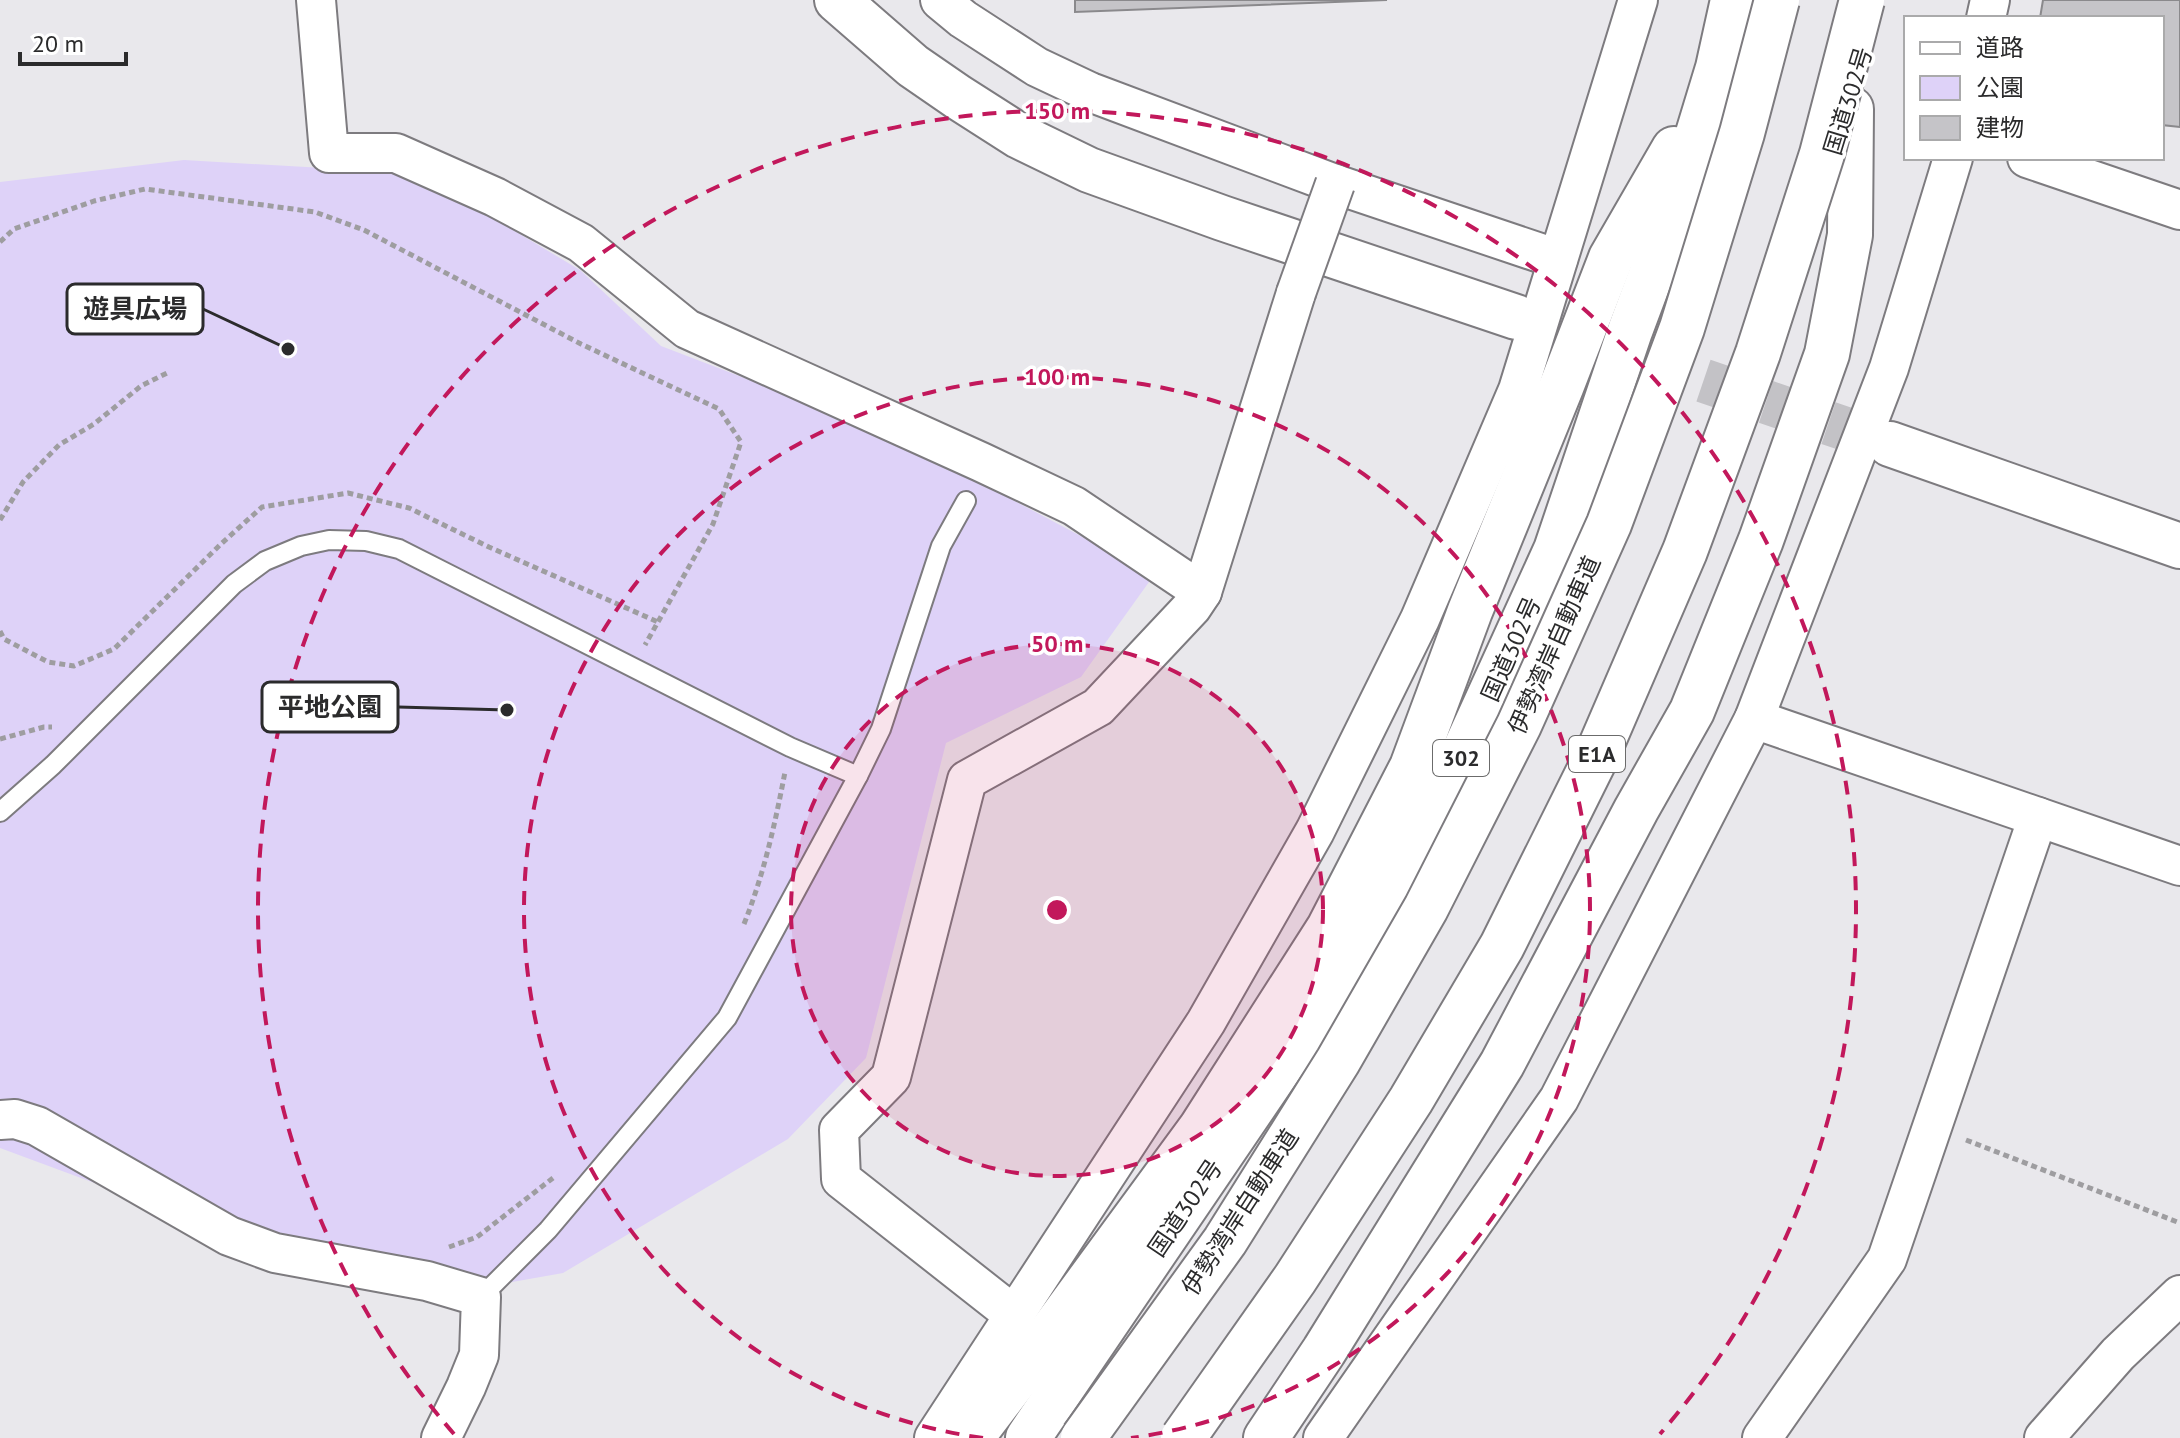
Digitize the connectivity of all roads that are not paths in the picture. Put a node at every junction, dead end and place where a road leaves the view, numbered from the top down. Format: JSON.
{"nodes":[{"id":1,"x":316,"y":0,"type":"edge"},
{"id":2,"x":837,"y":0,"type":"edge"},
{"id":3,"x":940,"y":0,"type":"edge"},
{"id":4,"x":1638,"y":0,"type":"edge"},
{"id":5,"x":1733,"y":0,"type":"edge"},
{"id":6,"x":1777,"y":0,"type":"edge"},
{"id":7,"x":1862,"y":0,"type":"edge"},
{"id":8,"x":1876,"y":0,"type":"edge"},
{"id":9,"x":1718,"y":68,"type":"junction"},
{"id":10,"x":1851,"y":109,"type":"junction"},
{"id":11,"x":1952,"y":160,"type":"edge"},
{"id":12,"x":2033,"y":160,"type":"edge"},
{"id":13,"x":1335,"y":184,"type":"junction"},
{"id":14,"x":2180,"y":210,"type":"edge"},
{"id":15,"x":1558,"y":259,"type":"junction"},
{"id":16,"x":1516,"y":317,"type":"tunnel mouth"},
{"id":17,"x":1890,"y":444,"type":"tunnel mouth"},
{"id":18,"x":966,"y":501,"type":"dead end"},
{"id":19,"x":2180,"y":546,"type":"edge"},
{"id":20,"x":1202,"y":592,"type":"junction"},
{"id":21,"x":1754,"y":719,"type":"junction"},
{"id":22,"x":858,"y":776,"type":"junction"},
{"id":23,"x":0,"y":812,"type":"edge"},
{"id":24,"x":2038,"y":817,"type":"junction"},
{"id":25,"x":2180,"y":866,"type":"edge"},
{"id":26,"x":0,"y":1120,"type":"edge"},
{"id":27,"x":2180,"y":1295,"type":"edge"},
{"id":28,"x":481,"y":1297,"type":"junction"},
{"id":29,"x":1014,"y":1315,"type":"junction"},
{"id":30,"x":441,"y":1438,"type":"edge"},
{"id":31,"x":934,"y":1438,"type":"edge"},
{"id":32,"x":971,"y":1438,"type":"edge"},
{"id":33,"x":1028,"y":1438,"type":"edge"},
{"id":34,"x":1083,"y":1438,"type":"edge"},
{"id":35,"x":1183,"y":1438,"type":"edge"},
{"id":36,"x":1195,"y":1438,"type":"edge"},
{"id":37,"x":1266,"y":1438,"type":"edge"},
{"id":38,"x":1323,"y":1438,"type":"edge"},
{"id":39,"x":1762,"y":1438,"type":"edge"},
{"id":40,"x":2044,"y":1438,"type":"edge"}],
"edges":[{"from":1,"to":20,"type":"street"},
{"from":2,"to":16,"type":"main road"},
{"from":3,"to":13,"type":"street"},
{"from":4,"to":15,"type":"street"},
{"from":5,"to":9,"type":"main road","name":"国道302号","number":"302"},
{"from":6,"to":34,"type":"main road","name":"伊勢湾岸自動車道","bridge":true},
{"from":7,"to":35,"type":"main road","number":"E1A","bridge":true},
{"from":8,"to":10,"type":"main road","name":"国道302号"},
{"from":9,"to":32,"type":"main road"},
{"from":9,"to":33,"type":"main road","name":"国道302号","number":"302"},
{"from":10,"to":36,"type":"main road","name":"国道302号"},
{"from":10,"to":37,"type":"main road"},
{"from":11,"to":21,"type":"street"},
{"from":12,"to":14,"type":"street"},
{"from":13,"to":15,"type":"street"},
{"from":13,"to":20,"type":"street","bridge":true},
{"from":15,"to":29,"type":"street"},
{"from":17,"to":19,"type":"main road"},
{"from":18,"to":22,"type":"lane"},
{"from":20,"to":29,"type":"street"},
{"from":21,"to":24,"type":"street"},
{"from":21,"to":38,"type":"street"},
{"from":22,"to":23,"type":"lane"},
{"from":22,"to":28,"type":"lane"},
{"from":24,"to":25,"type":"street"},
{"from":24,"to":39,"type":"street"},
{"from":26,"to":28,"type":"street"},
{"from":27,"to":40,"type":"street"},
{"from":28,"to":30,"type":"street"},
{"from":29,"to":31,"type":"street"}]}
